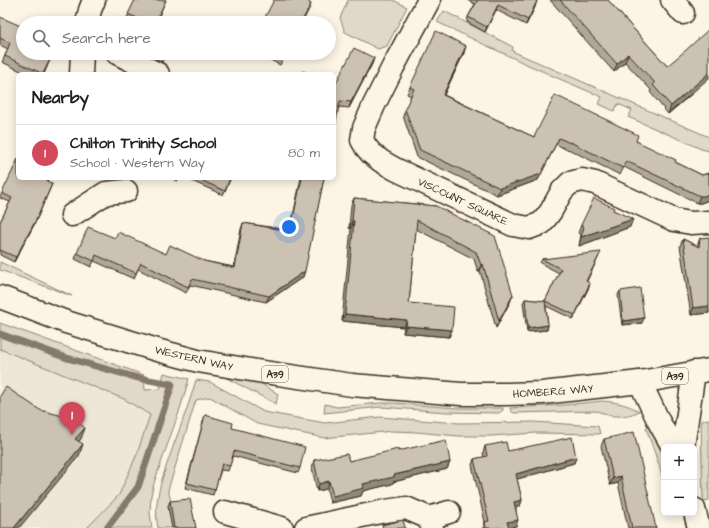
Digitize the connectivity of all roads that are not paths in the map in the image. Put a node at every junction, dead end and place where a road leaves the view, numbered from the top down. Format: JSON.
{"nodes":[{"id":1,"x":94,"y":0,"type":"edge"},
{"id":2,"x":429,"y":0,"type":"edge"},
{"id":3,"x":89,"y":16,"type":"edge"},
{"id":4,"x":82,"y":60,"type":"edge"},
{"id":5,"x":131,"y":60,"type":"edge"},
{"id":6,"x":81,"y":72,"type":"edge"},
{"id":7,"x":154,"y":72,"type":"edge"},
{"id":8,"x":110,"y":187,"type":"edge"},
{"id":9,"x":72,"y":215,"type":"dead end"},
{"id":10,"x":709,"y":222,"type":"edge"},
{"id":11,"x":0,"y":297,"type":"edge"},
{"id":12,"x":702,"y":371,"type":"edge"},
{"id":13,"x":640,"y":382,"type":"junction"},
{"id":14,"x":395,"y":389,"type":"joint"},
{"id":15,"x":671,"y":444,"type":"edge"},
{"id":16,"x":684,"y":444,"type":"edge"},
{"id":17,"x":225,"y":512,"type":"dead end"},
{"id":18,"x":696,"y":516,"type":"edge"},
{"id":19,"x":437,"y":519,"type":"edge"},
{"id":20,"x":282,"y":528,"type":"edge"},
{"id":21,"x":306,"y":528,"type":"edge"},
{"id":22,"x":699,"y":528,"type":"edge"}],
"edges":[{"from":1,"to":3,"type":"street"},
{"from":2,"to":10,"type":"street","name":"VISCOUNT SQUARE"},
{"from":4,"to":6,"type":"street"},
{"from":5,"to":7,"type":"street"},
{"from":8,"to":9,"type":"street"},
{"from":11,"to":14,"type":"street","name":"WESTERN WAY","number":"A39"},
{"from":12,"to":13,"type":"street","name":"HOMBERG WAY","number":"A39"},
{"from":12,"to":16,"type":"street"},
{"from":13,"to":14,"type":"street","name":"HOMBERG WAY","number":"A39"},
{"from":13,"to":15,"type":"street"},
{"from":17,"to":20,"type":"street"},
{"from":18,"to":22,"type":"street"},
{"from":19,"to":21,"type":"street"}]}
